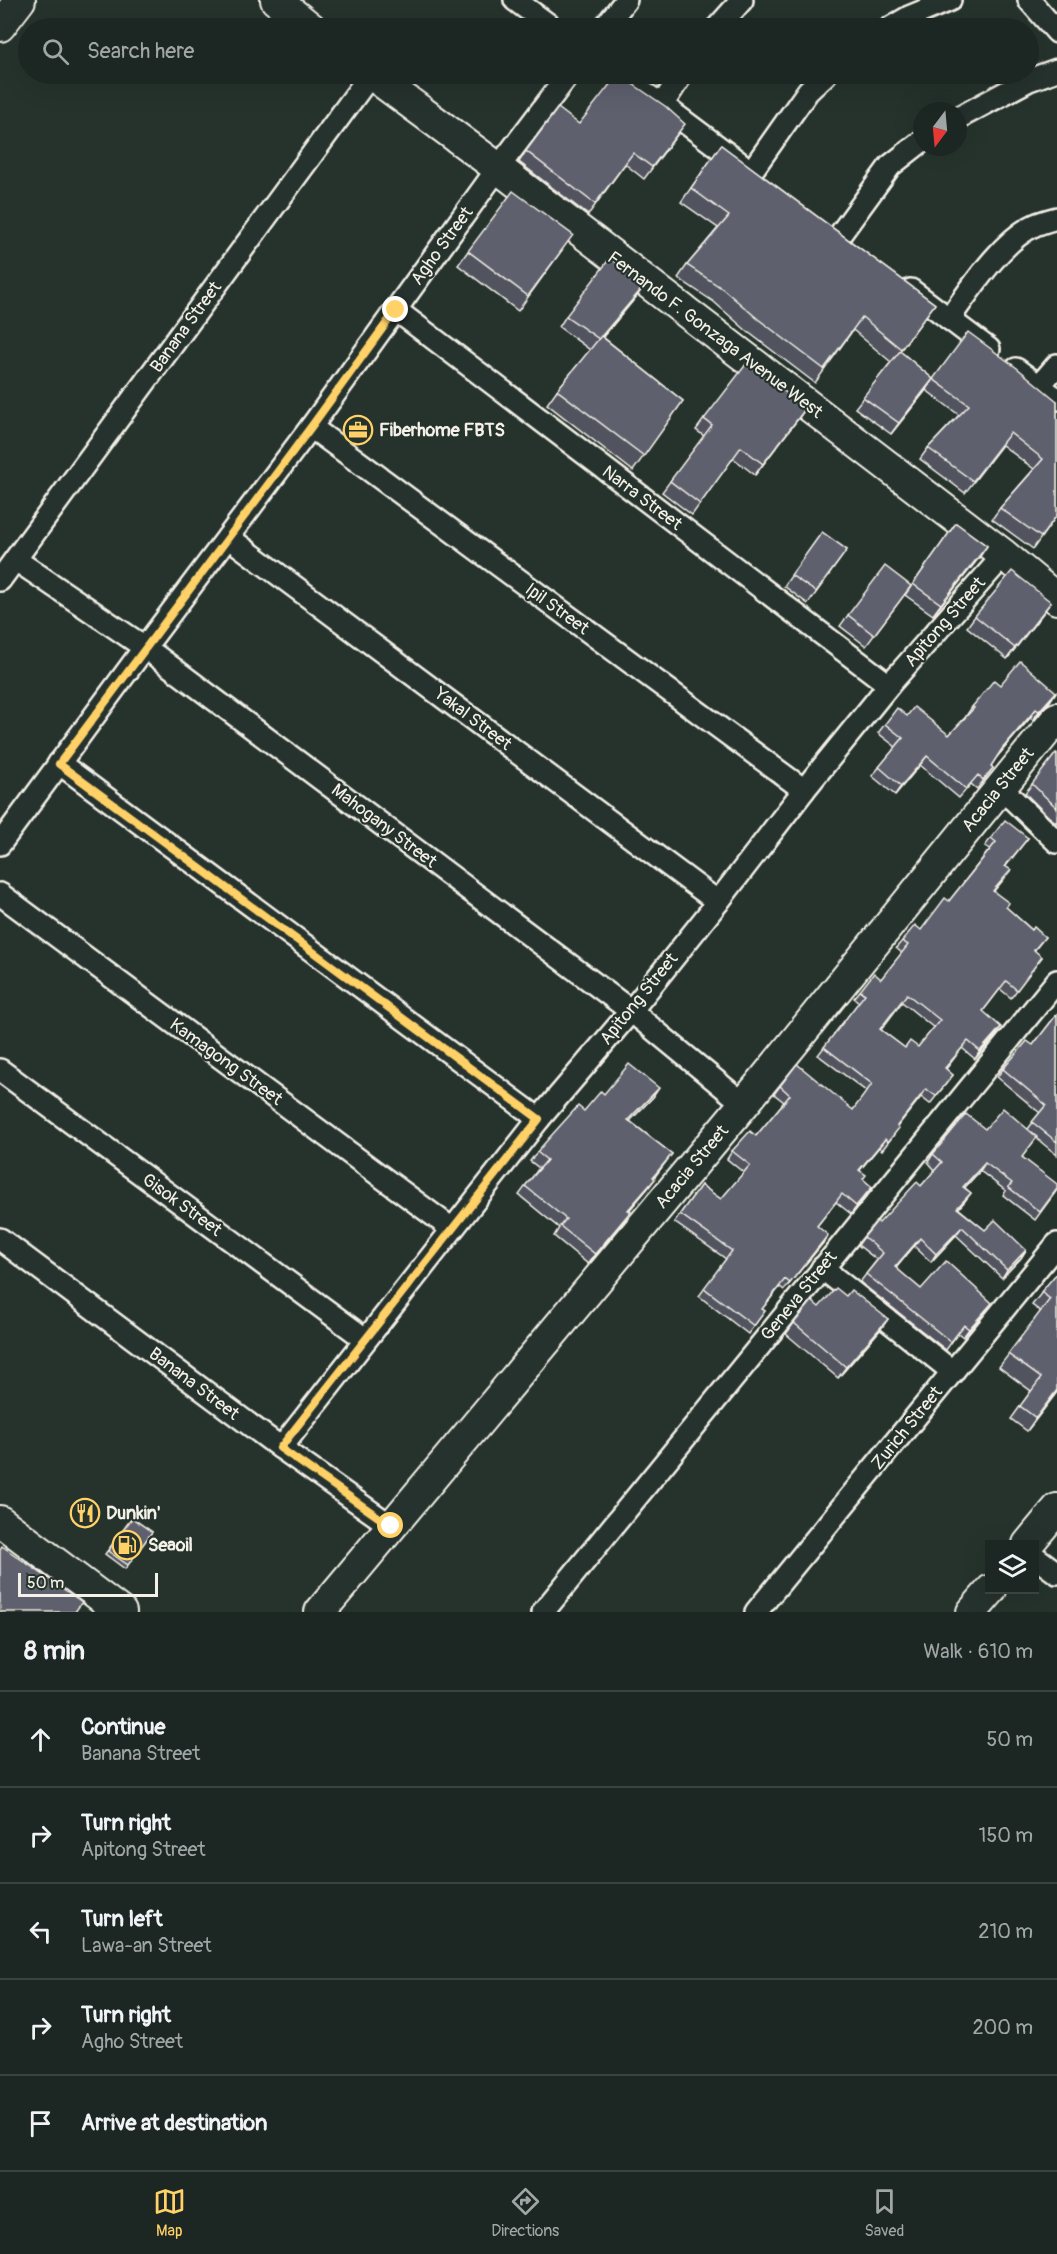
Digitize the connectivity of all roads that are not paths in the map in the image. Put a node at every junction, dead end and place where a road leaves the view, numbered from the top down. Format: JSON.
{"nodes":[{"id":1,"x":20,"y":0,"type":"edge"},
{"id":2,"x":276,"y":0,"type":"edge"},
{"id":3,"x":515,"y":0,"type":"edge"},
{"id":4,"x":626,"y":0,"type":"edge"},
{"id":5,"x":742,"y":0,"type":"edge"},
{"id":6,"x":950,"y":0,"type":"edge"},
{"id":7,"x":1029,"y":0,"type":"edge"},
{"id":8,"x":298,"y":18,"type":"edge"},
{"id":9,"x":539,"y":18,"type":"edge"},
{"id":10,"x":612,"y":18,"type":"edge"},
{"id":11,"x":726,"y":18,"type":"edge"},
{"id":12,"x":907,"y":18,"type":"edge"},
{"id":13,"x":0,"y":26,"type":"edge"},
{"id":14,"x":1057,"y":32,"type":"edge"},
{"id":15,"x":1057,"y":70,"type":"edge"},
{"id":16,"x":1039,"y":76,"type":"edge"},
{"id":17,"x":364,"y":84,"type":"edge"},
{"id":18,"x":385,"y":84,"type":"edge"},
{"id":19,"x":561,"y":84,"type":"edge"},
{"id":20,"x":631,"y":84,"type":"edge"},
{"id":21,"x":676,"y":84,"type":"edge"},
{"id":22,"x":815,"y":84,"type":"edge"},
{"id":23,"x":1022,"y":84,"type":"edge"},
{"id":24,"x":662,"y":105,"type":"junction"},
{"id":25,"x":967,"y":113,"type":"edge"},
{"id":26,"x":913,"y":148,"type":"edge"},
{"id":27,"x":498,"y":168,"type":"junction"},
{"id":28,"x":751,"y":172,"type":"junction"},
{"id":29,"x":769,"y":184,"type":"edge"},
{"id":30,"x":1057,"y":218,"type":"edge"},
{"id":31,"x":821,"y":223,"type":"edge"},
{"id":32,"x":838,"y":236,"type":"junction"},
{"id":33,"x":857,"y":249,"type":"edge"},
{"id":34,"x":894,"y":277,"type":"edge"},
{"id":35,"x":396,"y":310,"type":"junction"},
{"id":36,"x":950,"y":319,"type":"junction"},
{"id":37,"x":1057,"y":364,"type":"edge"},
{"id":38,"x":1039,"y":386,"type":"junction"},
{"id":39,"x":1057,"y":399,"type":"edge"},
{"id":40,"x":311,"y":427,"type":"junction"},
{"id":41,"x":228,"y":537,"type":"junction"},
{"id":42,"x":1004,"y":555,"type":"junction"},
{"id":43,"x":15,"y":560,"type":"junction"},
{"id":44,"x":0,"y":580,"type":"edge"},
{"id":45,"x":1057,"y":599,"type":"edge"},
{"id":46,"x":145,"y":647,"type":"junction"},
{"id":47,"x":889,"y":685,"type":"junction"},
{"id":48,"x":1057,"y":717,"type":"edge"},
{"id":49,"x":59,"y":764,"type":"junction"},
{"id":50,"x":999,"y":787,"type":"junction"},
{"id":51,"x":804,"y":790,"type":"junction"},
{"id":52,"x":1057,"y":842,"type":"edge"},
{"id":53,"x":0,"y":844,"type":"edge"},
{"id":54,"x":0,"y":894,"type":"edge"},
{"id":55,"x":718,"y":902,"type":"junction"},
{"id":56,"x":1057,"y":981,"type":"edge"},
{"id":57,"x":631,"y":1011,"type":"junction"},
{"id":58,"x":0,"y":1070,"type":"edge"},
{"id":59,"x":744,"y":1104,"type":"junction"},
{"id":60,"x":539,"y":1119,"type":"junction"},
{"id":61,"x":452,"y":1229,"type":"junction"},
{"id":62,"x":0,"y":1239,"type":"edge"},
{"id":63,"x":1057,"y":1244,"type":"edge"},
{"id":64,"x":822,"y":1268,"type":"junction"},
{"id":65,"x":365,"y":1339,"type":"junction"},
{"id":66,"x":952,"y":1372,"type":"junction"},
{"id":67,"x":280,"y":1448,"type":"junction"},
{"id":68,"x":1057,"y":1509,"type":"edge"},
{"id":69,"x":0,"y":1521,"type":"edge"},
{"id":70,"x":391,"y":1526,"type":"junction"},
{"id":71,"x":1032,"y":1540,"type":"edge"},
{"id":72,"x":1039,"y":1559,"type":"edge"},
{"id":73,"x":1057,"y":1573,"type":"edge"},
{"id":74,"x":988,"y":1594,"type":"edge"},
{"id":75,"x":122,"y":1612,"type":"edge"},
{"id":76,"x":320,"y":1612,"type":"edge"},
{"id":77,"x":543,"y":1612,"type":"edge"},
{"id":78,"x":756,"y":1612,"type":"edge"},
{"id":79,"x":972,"y":1612,"type":"edge"}],
"edges":[{"from":1,"to":13,"type":"street"},
{"from":2,"to":8,"type":"street"},
{"from":3,"to":9,"type":"street"},
{"from":4,"to":10,"type":"street"},
{"from":5,"to":11,"type":"street"},
{"from":6,"to":12,"type":"street"},
{"from":7,"to":14,"type":"street"},
{"from":15,"to":16,"type":"street"},
{"from":17,"to":43,"type":"street","name":"Banana Street"},
{"from":18,"to":27,"type":"street","name":"Fernando F. Gonzaga Avenue West"},
{"from":19,"to":27,"type":"street","name":"Agho Street"},
{"from":20,"to":24,"type":"street"},
{"from":21,"to":24,"type":"street"},
{"from":22,"to":28,"type":"street"},
{"from":23,"to":25,"type":"street"},
{"from":24,"to":28,"type":"street"},
{"from":26,"to":32,"type":"street"},
{"from":27,"to":35,"type":"street","name":"Agho Street"},
{"from":27,"to":42,"type":"street","name":"Fernando F. Gonzaga Avenue West"},
{"from":28,"to":29,"type":"street"},
{"from":30,"to":36,"type":"street"},
{"from":31,"to":32,"type":"street"},
{"from":32,"to":33,"type":"street"},
{"from":34,"to":36,"type":"street"},
{"from":35,"to":40,"type":"street","name":"Agho Street"},
{"from":35,"to":47,"type":"street","name":"Narra Street"},
{"from":36,"to":38,"type":"street"},
{"from":37,"to":38,"type":"street"},
{"from":38,"to":39,"type":"street"},
{"from":40,"to":41,"type":"street","name":"Agho Street"},
{"from":40,"to":51,"type":"street","name":"Ipil Street"},
{"from":41,"to":46,"type":"street","name":"Agho Street"},
{"from":41,"to":55,"type":"street","name":"Yakal Street"},
{"from":42,"to":45,"type":"street","name":"Fernando F. Gonzaga Avenue West"},
{"from":42,"to":47,"type":"street","name":"Apitong Street"},
{"from":43,"to":44,"type":"street","name":"Banana Street"},
{"from":43,"to":46,"type":"street","name":"Mahogany Street"},
{"from":46,"to":49,"type":"street","name":"Agho Street"},
{"from":46,"to":57,"type":"street","name":"Mahogany Street"},
{"from":47,"to":51,"type":"street","name":"Apitong Street"},
{"from":48,"to":50,"type":"street","name":"Acacia Street"},
{"from":49,"to":53,"type":"street","name":"Agho Street"},
{"from":49,"to":60,"type":"street"},
{"from":50,"to":52,"type":"street"},
{"from":50,"to":59,"type":"street","name":"Acacia Street"},
{"from":51,"to":55,"type":"street","name":"Apitong Street"},
{"from":54,"to":61,"type":"street","name":"Kamagong Street"},
{"from":55,"to":57,"type":"street","name":"Apitong Street"},
{"from":56,"to":64,"type":"street","name":"Geneva Street"},
{"from":57,"to":59,"type":"street","name":"Mahogany Street"},
{"from":57,"to":60,"type":"street","name":"Apitong Street"},
{"from":58,"to":65,"type":"street","name":"Gisok Street"},
{"from":59,"to":70,"type":"street","name":"Acacia Street"},
{"from":60,"to":61,"type":"street","name":"Apitong Street"},
{"from":61,"to":65,"type":"street","name":"Apitong Street"},
{"from":62,"to":67,"type":"street","name":"Banana Street"},
{"from":63,"to":66,"type":"street","name":"Zurich Street"},
{"from":64,"to":66,"type":"street"},
{"from":64,"to":77,"type":"street","name":"Geneva Street"},
{"from":65,"to":67,"type":"street","name":"Apitong Street"},
{"from":66,"to":78,"type":"street","name":"Zurich Street"},
{"from":67,"to":70,"type":"street","name":"Banana Street"},
{"from":68,"to":71,"type":"street"},
{"from":69,"to":75,"type":"street"},
{"from":70,"to":76,"type":"street","name":"Acacia Street"},
{"from":72,"to":73,"type":"street"},
{"from":74,"to":79,"type":"street"}]}
